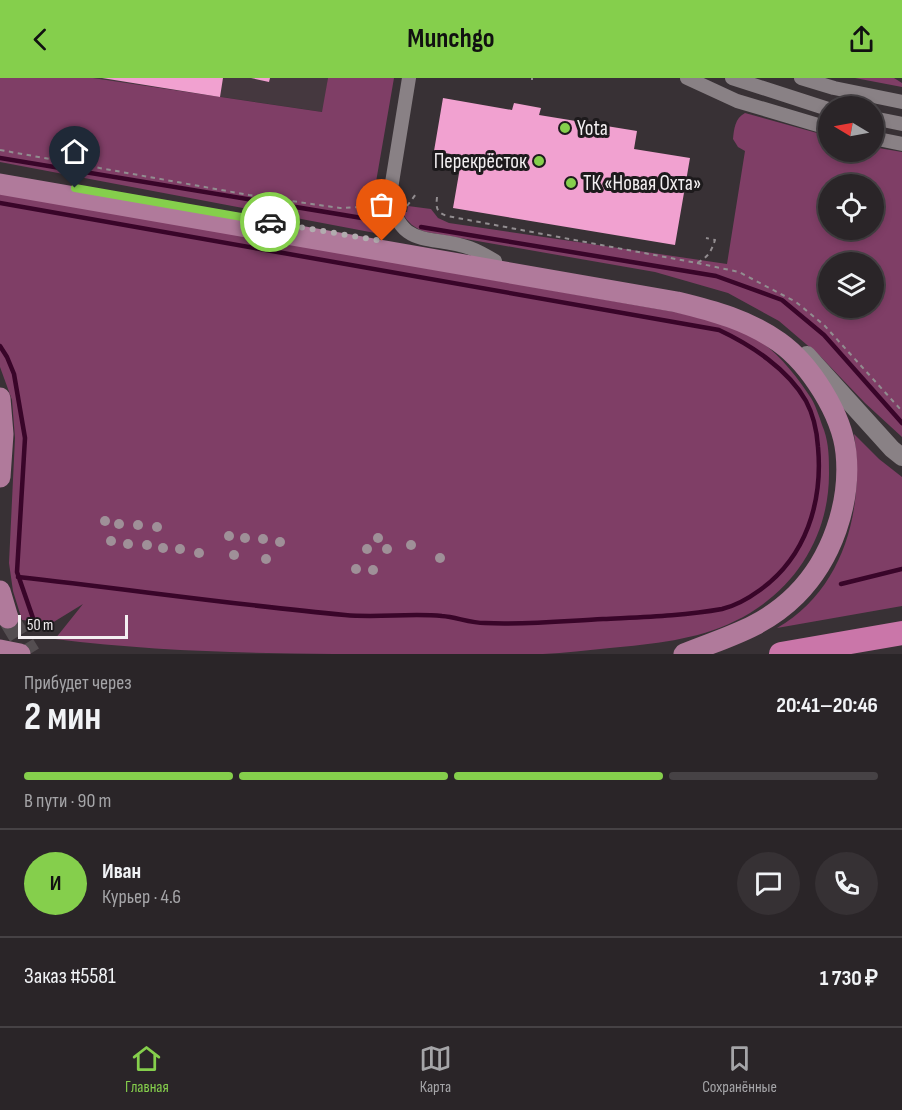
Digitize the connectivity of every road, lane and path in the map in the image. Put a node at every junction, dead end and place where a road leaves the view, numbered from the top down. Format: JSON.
{"nodes":[{"id":1,"x":409,"y":78,"type":"edge"},
{"id":2,"x":687,"y":78,"type":"edge"},
{"id":3,"x":732,"y":78,"type":"edge"},
{"id":4,"x":801,"y":78,"type":"edge"},
{"id":5,"x":902,"y":102,"type":"edge"},
{"id":6,"x":818,"y":106,"type":"edge"},
{"id":7,"x":884,"y":120,"type":"edge"},
{"id":8,"x":902,"y":124,"type":"edge"},
{"id":9,"x":818,"y":125,"type":"edge"},
{"id":10,"x":884,"y":140,"type":"edge"},
{"id":11,"x":902,"y":144,"type":"edge"},
{"id":12,"x":0,"y":150,"type":"edge"},
{"id":13,"x":0,"y":175,"type":"edge"},
{"id":14,"x":0,"y":184,"type":"edge"},
{"id":15,"x":437,"y":197,"type":"dead end"},
{"id":16,"x":393,"y":211,"type":"junction"},
{"id":17,"x":706,"y":238,"type":"dead end"},
{"id":18,"x":495,"y":261,"type":"junction"},
{"id":19,"x":697,"y":263,"type":"junction"},
{"id":20,"x":0,"y":398,"type":"edge"},
{"id":21,"x":902,"y":411,"type":"edge"},
{"id":22,"x":902,"y":457,"type":"edge"},
{"id":23,"x":0,"y":477,"type":"edge"},
{"id":24,"x":0,"y":591,"type":"edge"},
{"id":25,"x":8,"y":618,"type":"tunnel mouth"},
{"id":26,"x":902,"y":633,"type":"edge"},
{"id":27,"x":0,"y":650,"type":"edge"},
{"id":28,"x":20,"y":654,"type":"edge"},
{"id":29,"x":684,"y":654,"type":"edge"},
{"id":30,"x":781,"y":654,"type":"edge"}],
"edges":[{"from":1,"to":16,"type":"street"},
{"from":2,"to":9,"type":"street"},
{"from":3,"to":6,"type":"street"},
{"from":4,"to":5,"type":"street"},
{"from":7,"to":8,"type":"street"},
{"from":10,"to":11,"type":"street"},
{"from":12,"to":16,"type":"path"},
{"from":13,"to":18,"type":"main road"},
{"from":14,"to":29,"type":"main road"},
{"from":15,"to":19,"type":"path"},
{"from":16,"to":18,"type":"street"},
{"from":17,"to":19,"type":"path"},
{"from":18,"to":22,"type":"main road"},
{"from":19,"to":21,"type":"path"},
{"from":20,"to":23,"type":"main road"},
{"from":24,"to":25,"type":"main road"},
{"from":26,"to":30,"type":"highway"},
{"from":27,"to":28,"type":"main road"}]}
